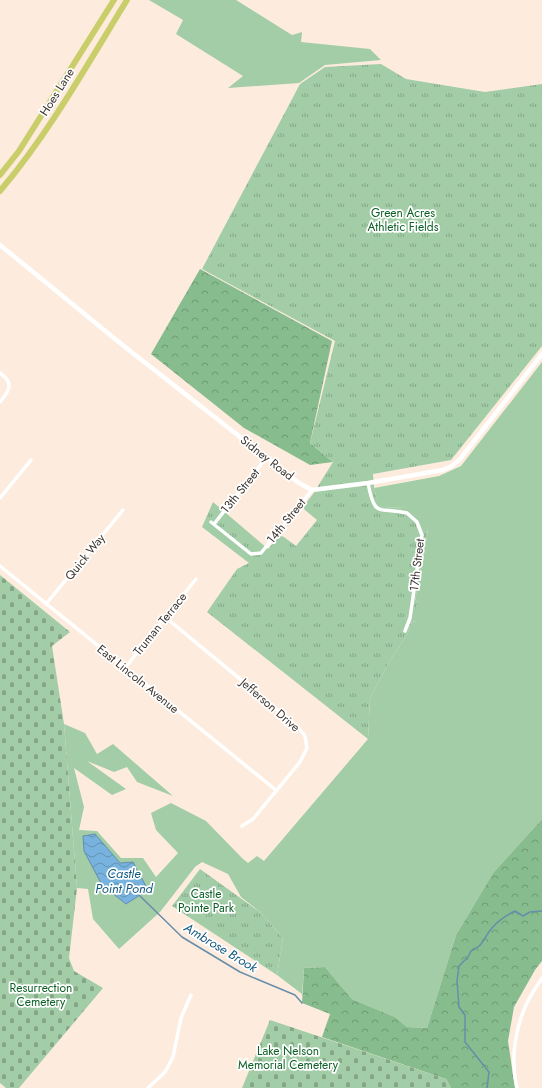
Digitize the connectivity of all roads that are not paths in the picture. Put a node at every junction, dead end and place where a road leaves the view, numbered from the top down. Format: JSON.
{"nodes":[{"id":1,"x":114,"y":0,"type":"edge"},
{"id":2,"x":127,"y":0,"type":"edge"},
{"id":3,"x":0,"y":175,"type":"edge"},
{"id":4,"x":0,"y":191,"type":"edge"},
{"id":5,"x":0,"y":245,"type":"edge"},
{"id":6,"x":542,"y":354,"type":"edge"},
{"id":7,"x":0,"y":373,"type":"edge"},
{"id":8,"x":0,"y":402,"type":"edge"},
{"id":9,"x":266,"y":457,"type":"junction"},
{"id":10,"x":31,"y":460,"type":"dead end"},
{"id":11,"x":368,"y":483,"type":"junction"},
{"id":12,"x":312,"y":490,"type":"junction"},
{"id":13,"x":0,"y":498,"type":"edge"},
{"id":14,"x":123,"y":510,"type":"dead end"},
{"id":15,"x":261,"y":552,"type":"joint"},
{"id":16,"x":0,"y":566,"type":"edge"},
{"id":17,"x":196,"y":579,"type":"dead end"},
{"id":18,"x":46,"y":604,"type":"junction"},
{"id":19,"x":165,"y":617,"type":"junction"},
{"id":20,"x":405,"y":630,"type":"dead end"},
{"id":21,"x":125,"y":668,"type":"junction"},
{"id":22,"x":277,"y":791,"type":"junction"},
{"id":23,"x":242,"y":826,"type":"dead end"},
{"id":24,"x":542,"y":978,"type":"edge"},
{"id":25,"x":191,"y":995,"type":"dead end"},
{"id":26,"x":148,"y":1088,"type":"edge"},
{"id":27,"x":517,"y":1088,"type":"edge"}],
"edges":[{"from":1,"to":3,"type":"highway","name":"Hoes Lane"},
{"from":2,"to":4,"type":"highway","name":"Hoes Lane"},
{"from":5,"to":9,"type":"street","name":"Sidney Road"},
{"from":6,"to":11,"type":"street"},
{"from":7,"to":8,"type":"street"},
{"from":9,"to":12,"type":"street","name":"Sidney Road"},
{"from":9,"to":15,"type":"street","name":"13th Street"},
{"from":10,"to":13,"type":"street"},
{"from":11,"to":12,"type":"street"},
{"from":11,"to":20,"type":"street","name":"17th Street"},
{"from":12,"to":15,"type":"street","name":"14th Street"},
{"from":14,"to":18,"type":"street","name":"Quick Way"},
{"from":16,"to":18,"type":"street","name":"East Lincoln Avenue"},
{"from":17,"to":19,"type":"street","name":"Truman Terrace"},
{"from":18,"to":21,"type":"street","name":"East Lincoln Avenue"},
{"from":19,"to":21,"type":"street","name":"Truman Terrace"},
{"from":19,"to":22,"type":"street","name":"Jefferson Drive"},
{"from":21,"to":22,"type":"street","name":"East Lincoln Avenue"},
{"from":22,"to":23,"type":"street","name":"Jefferson Drive"},
{"from":24,"to":27,"type":"street"},
{"from":25,"to":26,"type":"street"}]}
